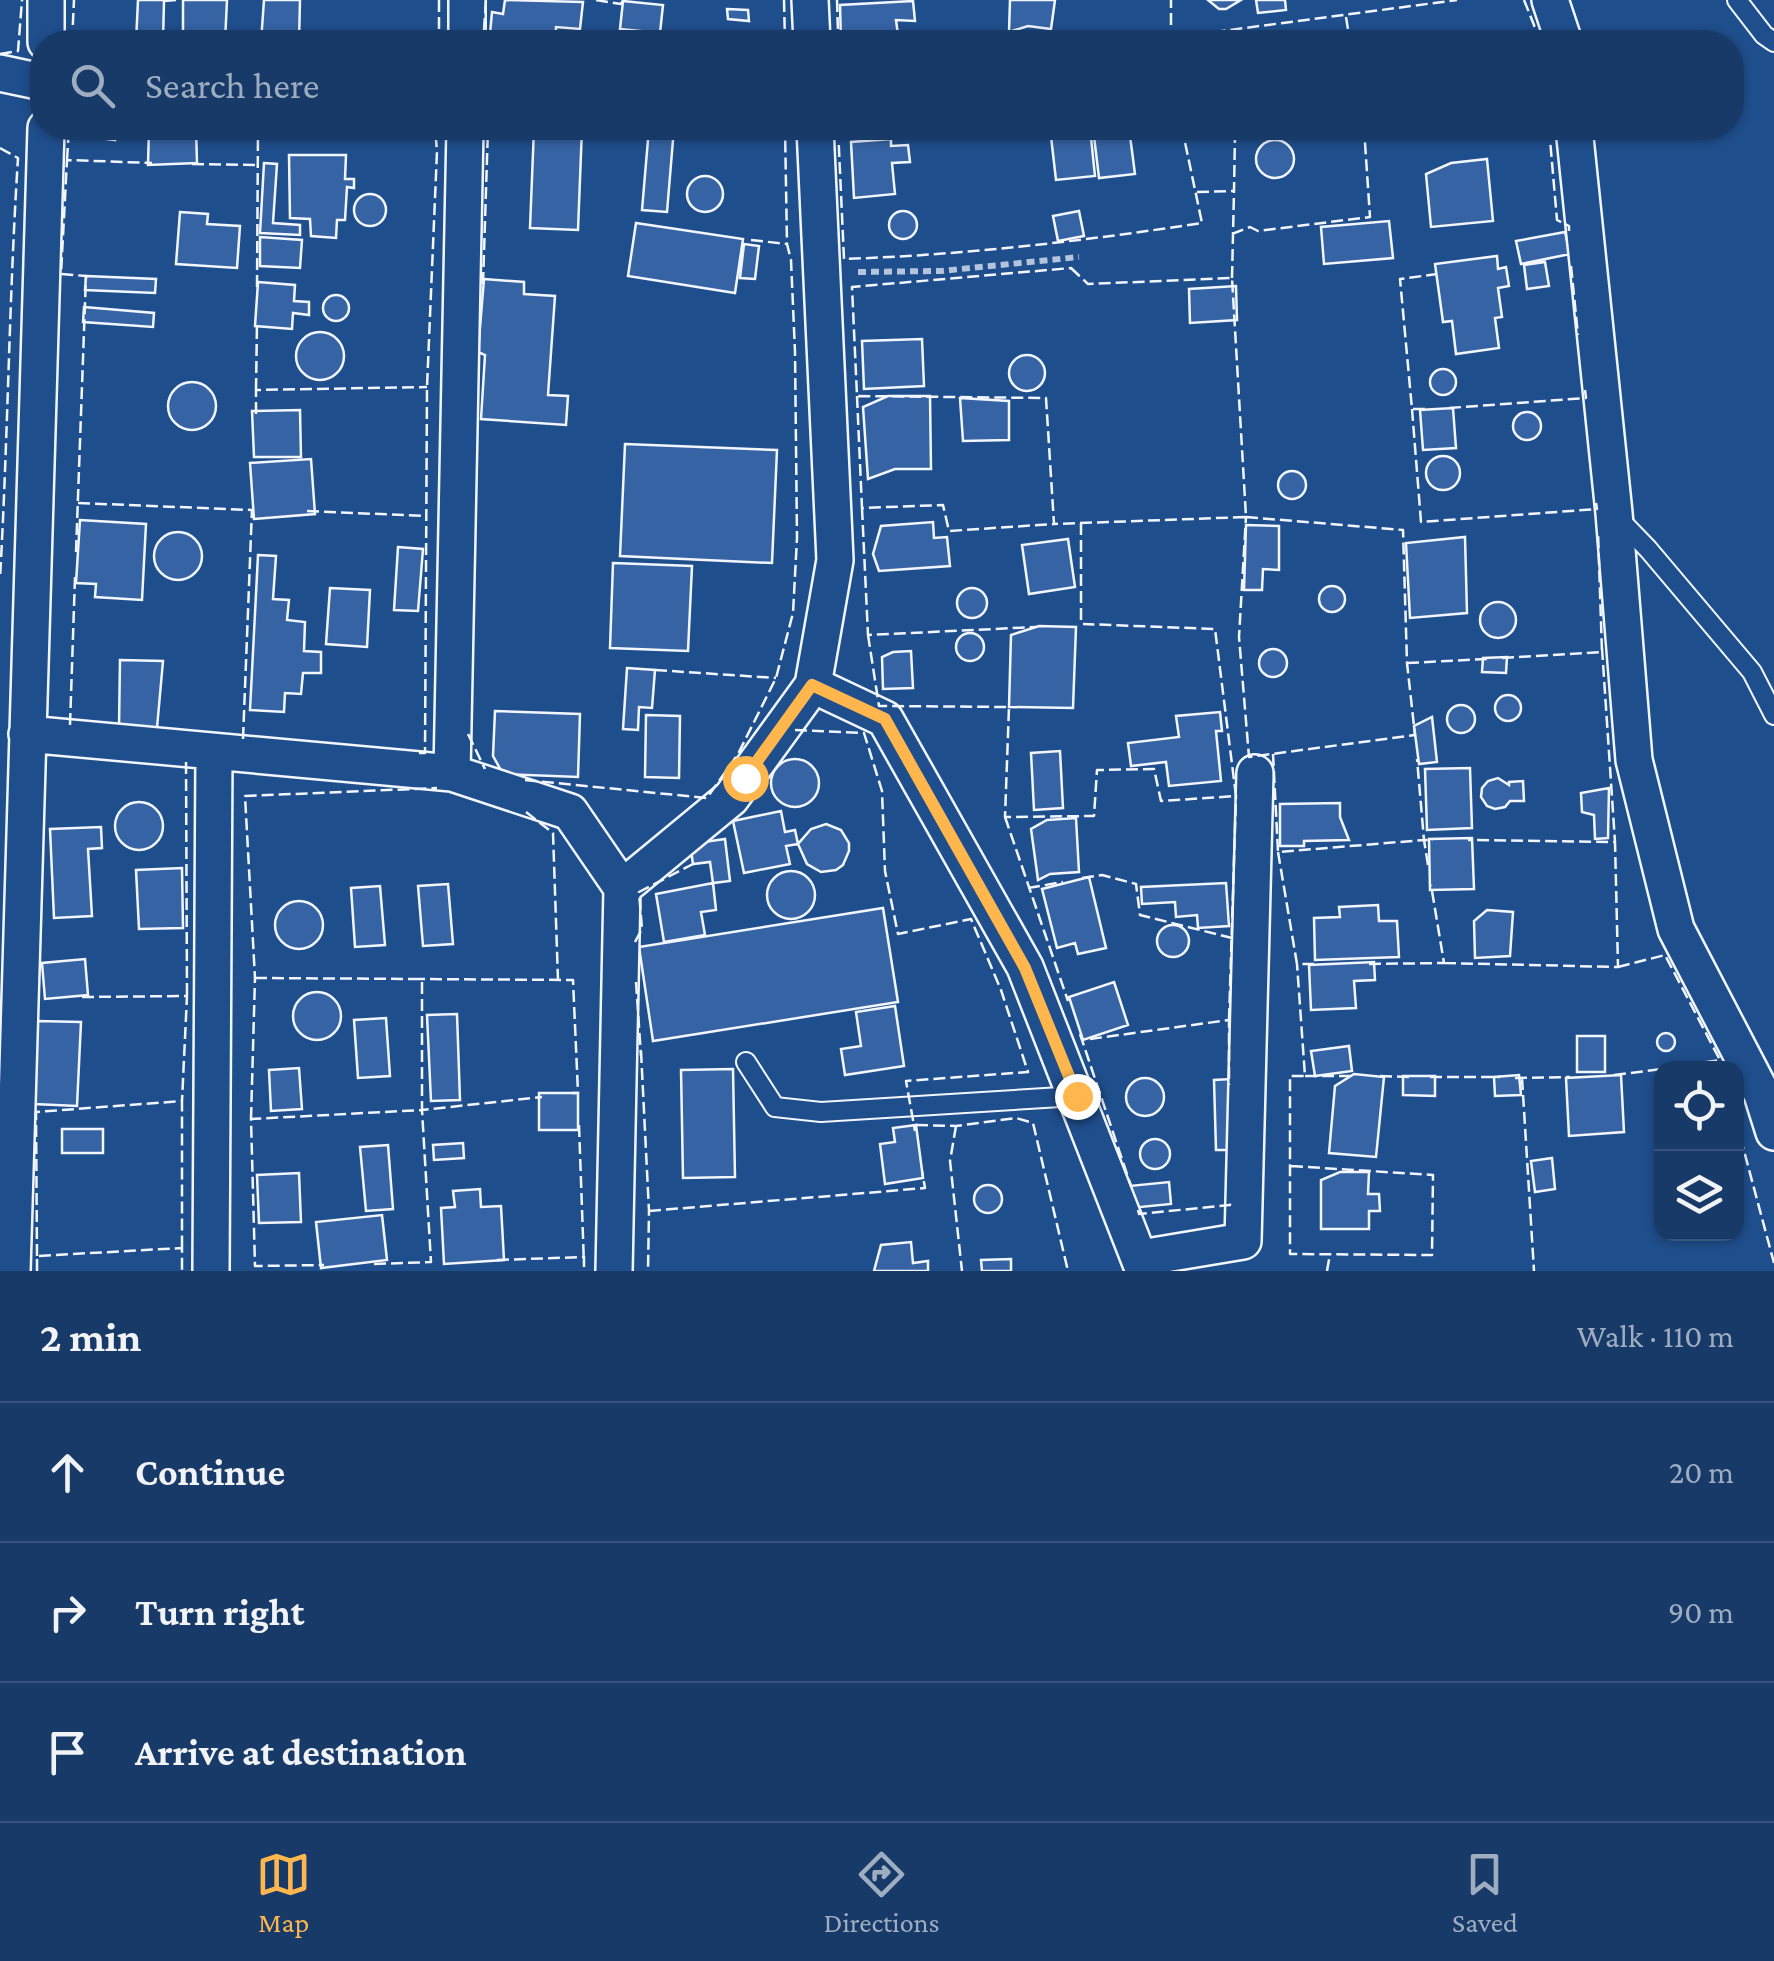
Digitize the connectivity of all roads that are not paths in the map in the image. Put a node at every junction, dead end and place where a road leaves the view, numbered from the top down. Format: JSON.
{"nodes":[{"id":1,"x":46,"y":0,"type":"edge"},
{"id":2,"x":468,"y":0,"type":"edge"},
{"id":3,"x":810,"y":0,"type":"edge"},
{"id":4,"x":1550,"y":0,"type":"edge"},
{"id":5,"x":1737,"y":0,"type":"edge"},
{"id":6,"x":46,"y":30,"type":"edge"},
{"id":7,"x":467,"y":30,"type":"edge"},
{"id":8,"x":811,"y":30,"type":"edge"},
{"id":9,"x":1560,"y":30,"type":"edge"},
{"id":10,"x":1774,"y":42,"type":"edge"},
{"id":11,"x":0,"y":74,"type":"edge"},
{"id":12,"x":30,"y":80,"type":"edge"},
{"id":13,"x":46,"y":140,"type":"edge"},
{"id":14,"x":465,"y":140,"type":"edge"},
{"id":15,"x":816,"y":140,"type":"edge"},
{"id":16,"x":1575,"y":140,"type":"edge"},
{"id":17,"x":1614,"y":513,"type":"junction"},
{"id":18,"x":812,"y":685,"type":"junction"},
{"id":19,"x":1774,"y":715,"type":"edge"},
{"id":20,"x":27,"y":734,"type":"junction"},
{"id":21,"x":214,"y":752,"type":"junction"},
{"id":22,"x":452,"y":773,"type":"junction"},
{"id":23,"x":1256,"y":773,"type":"dead end"},
{"id":24,"x":622,"y":888,"type":"junction"},
{"id":25,"x":746,"y":1062,"type":"dead end"},
{"id":26,"x":1077,"y":1096,"type":"junction"},
{"id":27,"x":1774,"y":1132,"type":"edge"},
{"id":28,"x":1143,"y":1265,"type":"edge"},
{"id":29,"x":12,"y":1271,"type":"edge"},
{"id":30,"x":211,"y":1271,"type":"edge"},
{"id":31,"x":614,"y":1271,"type":"edge"}],
"edges":[{"from":1,"to":6,"type":"street"},
{"from":2,"to":7,"type":"street"},
{"from":3,"to":8,"type":"street"},
{"from":4,"to":9,"type":"street"},
{"from":5,"to":10,"type":"lane"},
{"from":11,"to":12,"type":"street"},
{"from":13,"to":20,"type":"street"},
{"from":14,"to":22,"type":"street"},
{"from":15,"to":18,"type":"street"},
{"from":16,"to":17,"type":"street"},
{"from":17,"to":19,"type":"lane"},
{"from":17,"to":27,"type":"street"},
{"from":18,"to":24,"type":"street"},
{"from":18,"to":26,"type":"street"},
{"from":20,"to":21,"type":"street"},
{"from":20,"to":29,"type":"street"},
{"from":21,"to":22,"type":"street"},
{"from":21,"to":30,"type":"street"},
{"from":22,"to":24,"type":"street"},
{"from":23,"to":28,"type":"street"},
{"from":24,"to":31,"type":"street"},
{"from":25,"to":26,"type":"lane"},
{"from":26,"to":28,"type":"street"}]}
